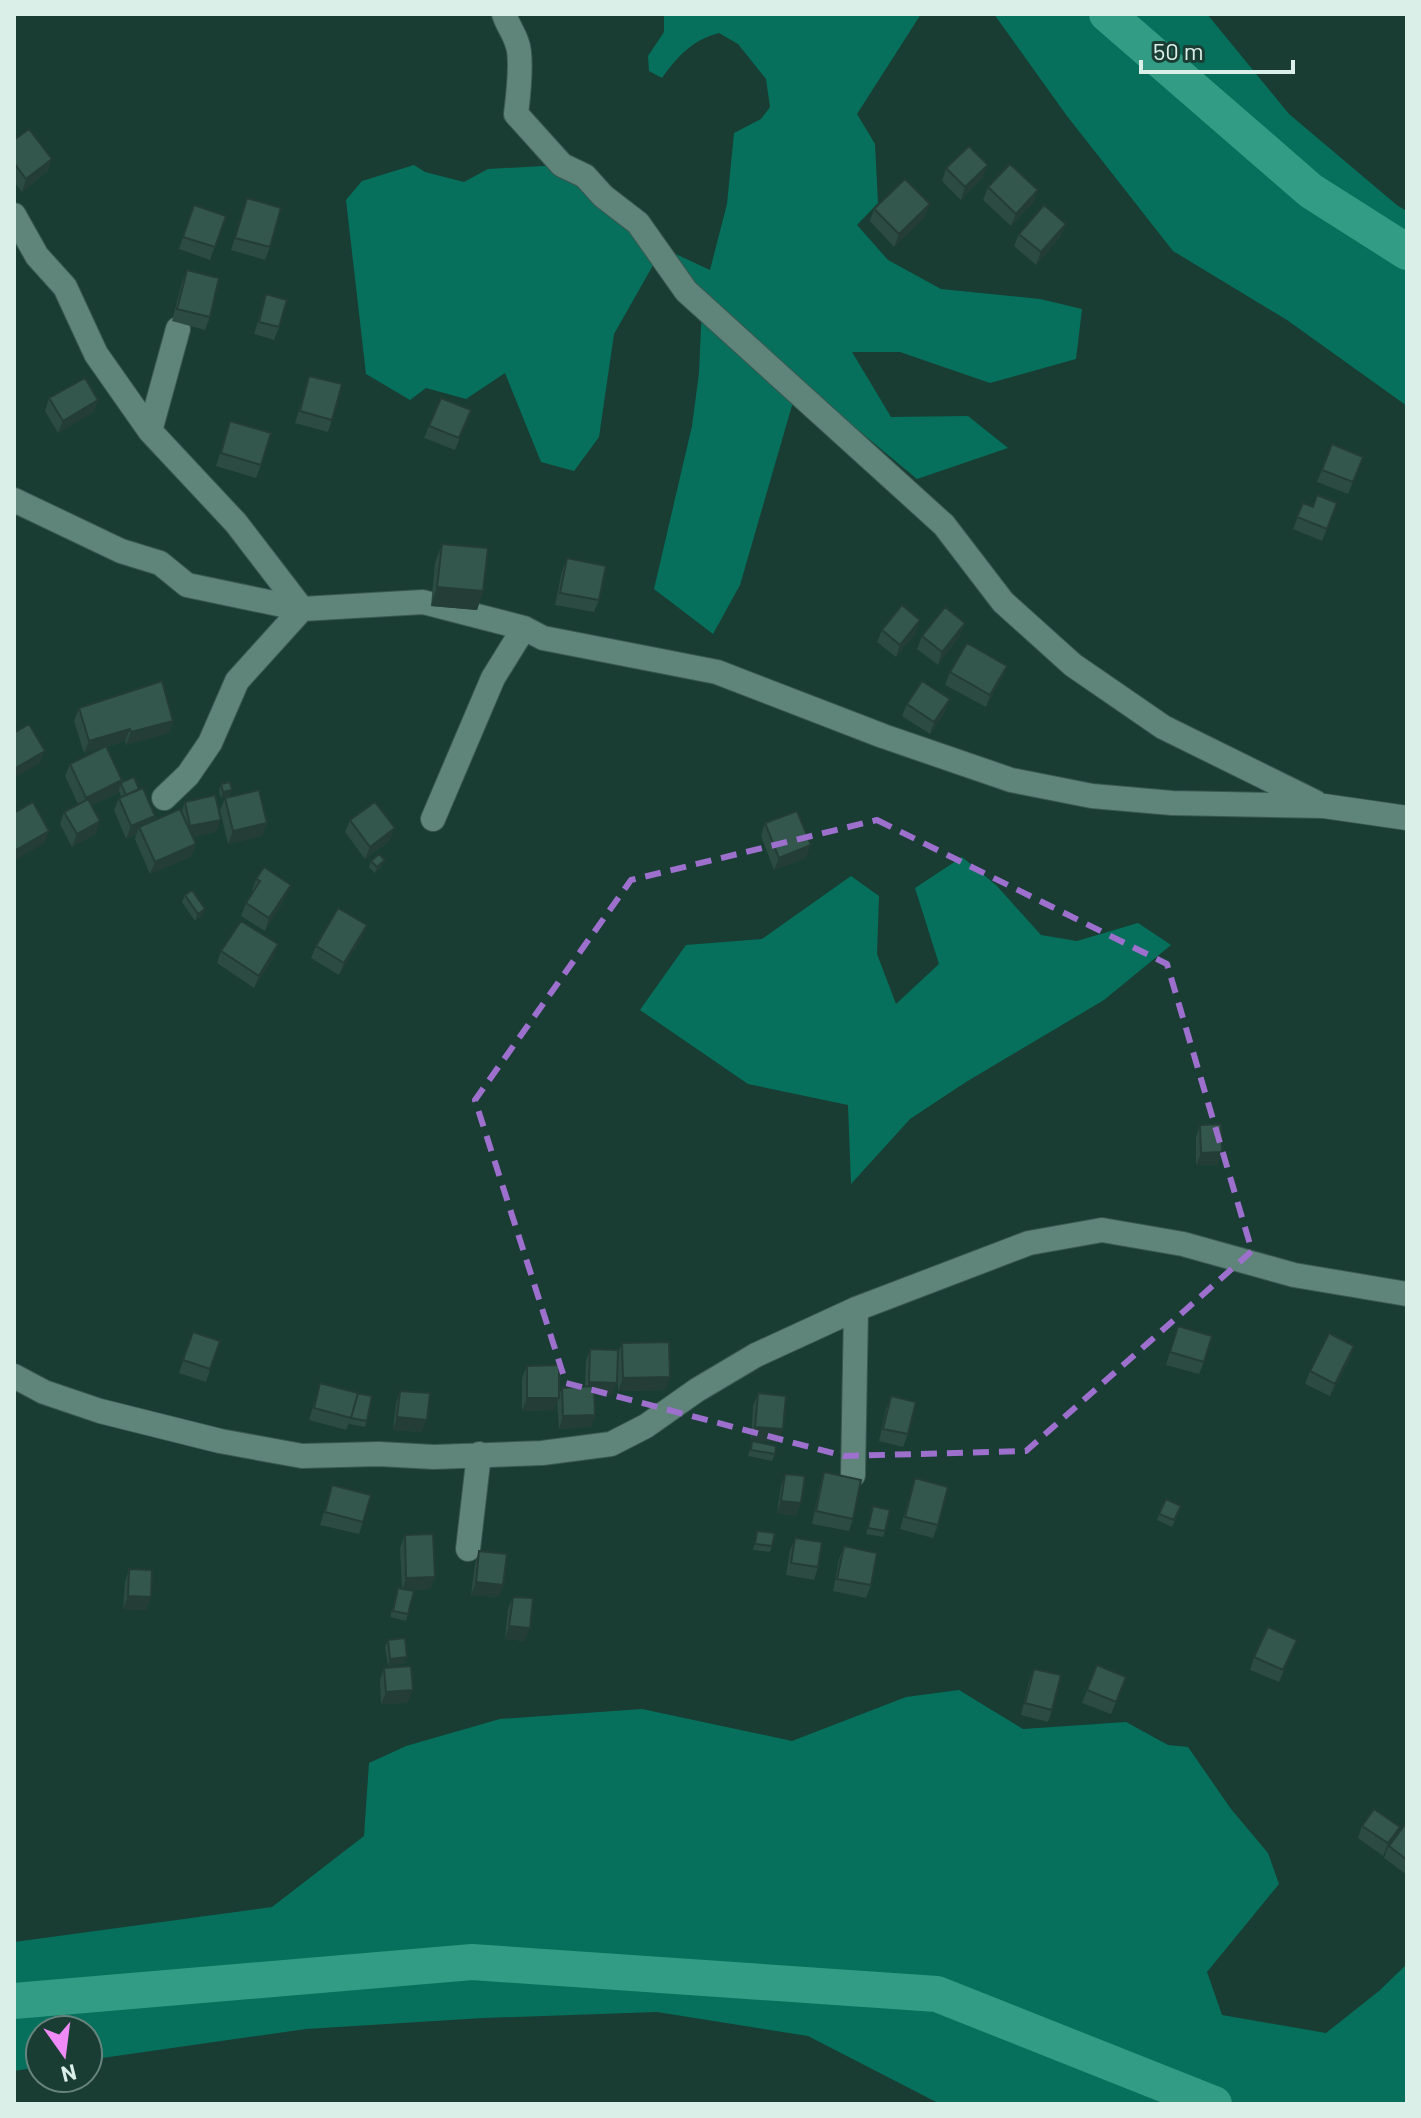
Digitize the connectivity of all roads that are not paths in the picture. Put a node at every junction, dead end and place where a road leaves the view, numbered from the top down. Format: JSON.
{"nodes":[{"id":1,"x":504,"y":14,"type":"edge"},
{"id":2,"x":14,"y":215,"type":"edge"},
{"id":3,"x":178,"y":329,"type":"dead end"},
{"id":4,"x":150,"y":431,"type":"junction"},
{"id":5,"x":14,"y":500,"type":"edge"},
{"id":6,"x":302,"y":609,"type":"junction"},
{"id":7,"x":524,"y":628,"type":"junction"},
{"id":8,"x":164,"y":798,"type":"dead end"},
{"id":9,"x":1324,"y":806,"type":"junction"},
{"id":10,"x":1407,"y":818,"type":"edge"},
{"id":11,"x":433,"y":819,"type":"dead end"},
{"id":12,"x":1407,"y":1294,"type":"edge"},
{"id":13,"x":856,"y":1309,"type":"junction"},
{"id":14,"x":14,"y":1376,"type":"edge"},
{"id":15,"x":479,"y":1454,"type":"junction"},
{"id":16,"x":853,"y":1475,"type":"edge"},
{"id":17,"x":468,"y":1549,"type":"dead end"}],
"edges":[{"from":1,"to":9,"type":"street"},
{"from":2,"to":4,"type":"street"},
{"from":3,"to":4,"type":"street"},
{"from":4,"to":6,"type":"street"},
{"from":5,"to":6,"type":"street"},
{"from":6,"to":7,"type":"street"},
{"from":6,"to":8,"type":"street"},
{"from":7,"to":9,"type":"street"},
{"from":7,"to":11,"type":"street"},
{"from":9,"to":10,"type":"street"},
{"from":12,"to":13,"type":"street"},
{"from":13,"to":15,"type":"street"},
{"from":13,"to":16,"type":"street"},
{"from":14,"to":15,"type":"street"},
{"from":15,"to":17,"type":"street"}]}
